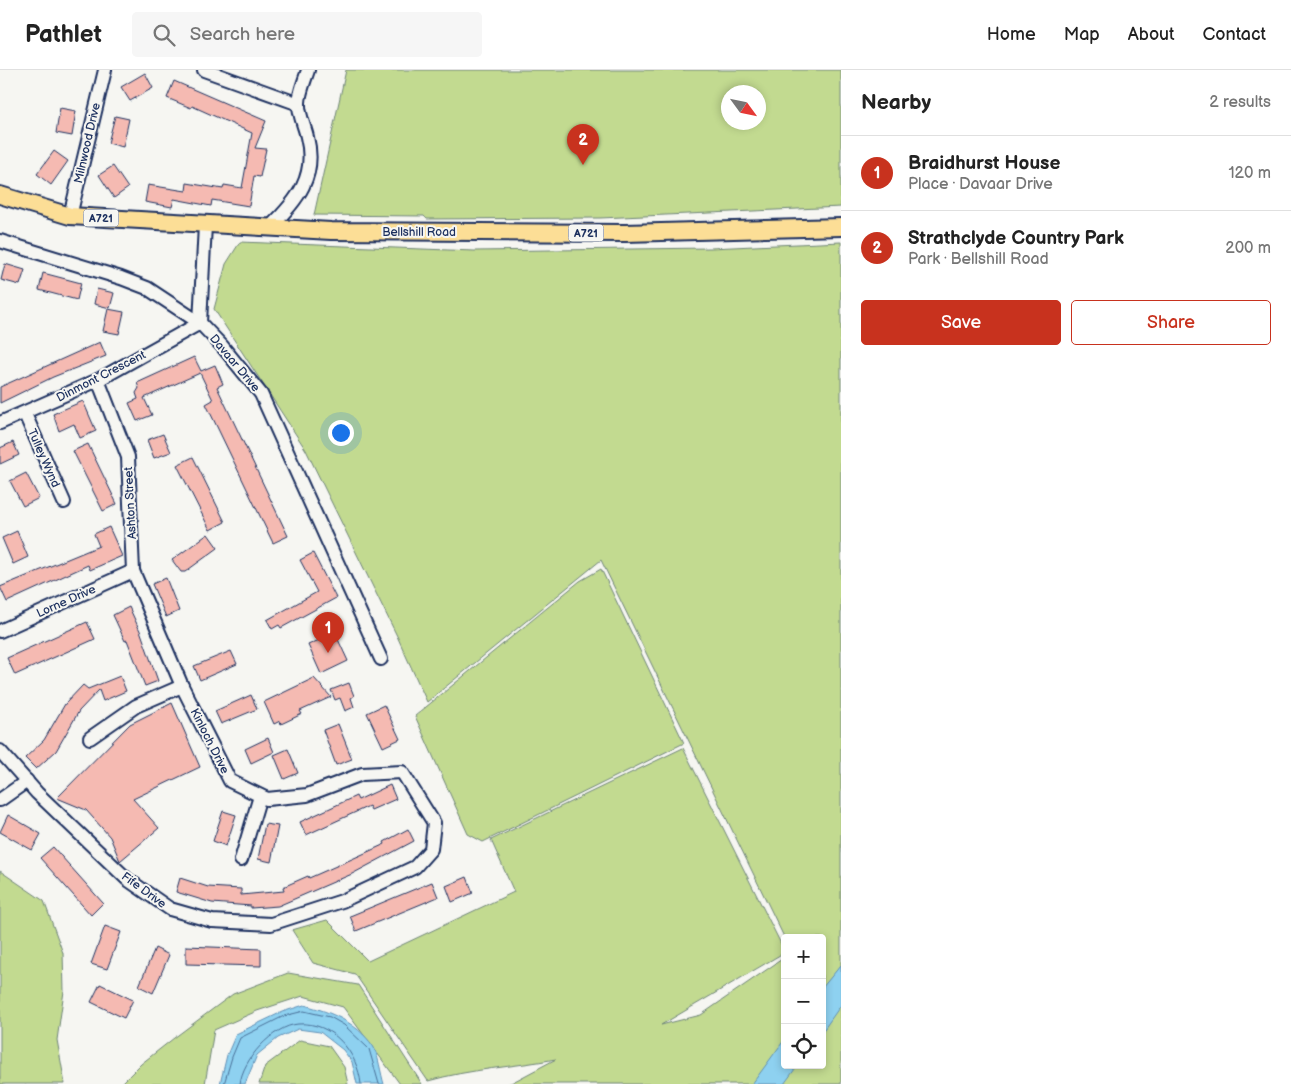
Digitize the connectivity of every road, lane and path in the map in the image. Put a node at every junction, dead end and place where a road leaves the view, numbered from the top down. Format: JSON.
{"nodes":[{"id":1,"x":105,"y":70,"type":"edge"},
{"id":2,"x":204,"y":70,"type":"edge"},
{"id":3,"x":308,"y":70,"type":"edge"},
{"id":4,"x":298,"y":104,"type":"junction"},
{"id":5,"x":0,"y":196,"type":"edge"},
{"id":6,"x":70,"y":216,"type":"junction"},
{"id":7,"x":206,"y":225,"type":"junction"},
{"id":8,"x":270,"y":226,"type":"junction"},
{"id":9,"x":841,"y":227,"type":"edge"},
{"id":10,"x":0,"y":241,"type":"edge"},
{"id":11,"x":200,"y":322,"type":"junction"},
{"id":12,"x":98,"y":380,"type":"junction"},
{"id":13,"x":24,"y":414,"type":"junction"},
{"id":14,"x":0,"y":423,"type":"edge"},
{"id":15,"x":64,"y":502,"type":"dead end"},
{"id":16,"x":133,"y":571,"type":"junction"},
{"id":17,"x":0,"y":631,"type":"edge"},
{"id":18,"x":381,"y":659,"type":"dead end"},
{"id":19,"x":182,"y":686,"type":"junction"},
{"id":20,"x":90,"y":738,"type":"dead end"},
{"id":21,"x":0,"y":751,"type":"edge"},
{"id":22,"x":27,"y":781,"type":"junction"},
{"id":23,"x":260,"y":796,"type":"junction"},
{"id":24,"x":0,"y":800,"type":"edge"},
{"id":25,"x":240,"y":860,"type":"dead end"},
{"id":26,"x":415,"y":867,"type":"joint"}],
"edges":[{"from":1,"to":6,"type":"street","name":"Milnwood Drive"},
{"from":2,"to":4,"type":"street"},
{"from":3,"to":4,"type":"street"},
{"from":4,"to":8,"type":"street"},
{"from":5,"to":6,"type":"main road","name":"Bellshill Road","number":"A721"},
{"from":6,"to":7,"type":"main road","name":"Bellshill Road","number":"A721"},
{"from":7,"to":8,"type":"main road","name":"Bellshill Road","number":"A721"},
{"from":7,"to":11,"type":"street"},
{"from":8,"to":9,"type":"main road","name":"Bellshill Road","number":"A721"},
{"from":10,"to":11,"type":"street","name":"Davaar Drive"},
{"from":11,"to":12,"type":"street","name":"Dinmont Crescent"},
{"from":11,"to":18,"type":"street","name":"Davaar Drive"},
{"from":12,"to":13,"type":"street","name":"Dinmont Crescent"},
{"from":12,"to":16,"type":"street","name":"Ashton Street"},
{"from":13,"to":14,"type":"street","name":"Dinmont Crescent"},
{"from":13,"to":15,"type":"street","name":"Tulley Wynd"},
{"from":16,"to":17,"type":"street","name":"Lorne Drive"},
{"from":16,"to":19,"type":"street","name":"Kinloch Drive"},
{"from":19,"to":20,"type":"street"},
{"from":19,"to":23,"type":"street","name":"Kinloch Drive"},
{"from":21,"to":22,"type":"street","name":"Fife Drive"},
{"from":22,"to":24,"type":"street"},
{"from":22,"to":26,"type":"street","name":"Fife Drive"},
{"from":23,"to":25,"type":"street"},
{"from":23,"to":26,"type":"street","name":"Kinloch Drive"}]}
